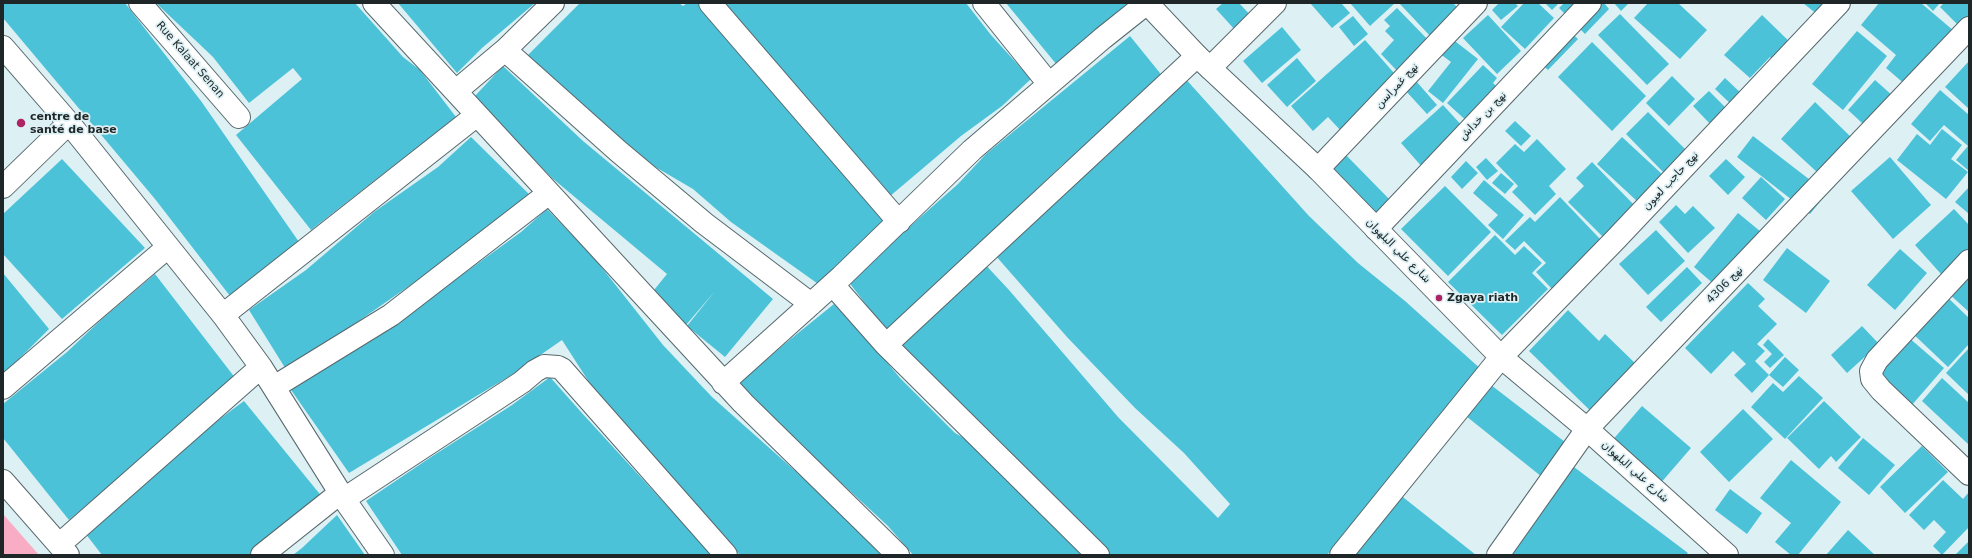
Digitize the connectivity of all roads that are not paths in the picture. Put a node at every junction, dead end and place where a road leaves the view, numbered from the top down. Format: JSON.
{"nodes":[{"id":1,"x":140,"y":3,"type":"edge"},
{"id":2,"x":374,"y":3,"type":"edge"},
{"id":3,"x":553,"y":3,"type":"edge"},
{"id":4,"x":710,"y":3,"type":"edge"},
{"id":5,"x":984,"y":3,"type":"edge"},
{"id":6,"x":1147,"y":3,"type":"edge"},
{"id":7,"x":1275,"y":3,"type":"edge"},
{"id":8,"x":1476,"y":3,"type":"edge"},
{"id":9,"x":1590,"y":3,"type":"edge"},
{"id":10,"x":1839,"y":3,"type":"edge"},
{"id":11,"x":1969,"y":28,"type":"edge"},
{"id":12,"x":3,"y":46,"type":"edge"},
{"id":13,"x":505,"y":50,"type":"junction"},
{"id":14,"x":1203,"y":62,"type":"junction"},
{"id":15,"x":1049,"y":84,"type":"junction"},
{"id":16,"x":456,"y":91,"type":"junction"},
{"id":17,"x":477,"y":115,"type":"junction"},
{"id":18,"x":239,"y":117,"type":"dead end"},
{"id":19,"x":69,"y":123,"type":"junction"},
{"id":20,"x":1318,"y":169,"type":"junction"},
{"id":21,"x":3,"y":187,"type":"edge"},
{"id":22,"x":549,"y":193,"type":"junction"},
{"id":23,"x":899,"y":222,"type":"junction"},
{"id":24,"x":1376,"y":229,"type":"junction"},
{"id":25,"x":168,"y":247,"type":"junction"},
{"id":26,"x":1969,"y":261,"type":"edge"},
{"id":27,"x":833,"y":285,"type":"junction"},
{"id":28,"x":811,"y":304,"type":"junction"},
{"id":29,"x":223,"y":315,"type":"junction"},
{"id":30,"x":886,"y":345,"type":"junction"},
{"id":31,"x":1501,"y":357,"type":"junction"},
{"id":32,"x":261,"y":367,"type":"junction"},
{"id":33,"x":723,"y":383,"type":"junction"},
{"id":34,"x":274,"y":387,"type":"junction"},
{"id":35,"x":3,"y":388,"type":"edge"},
{"id":36,"x":1587,"y":429,"type":"junction"},
{"id":37,"x":1969,"y":474,"type":"edge"},
{"id":38,"x":3,"y":481,"type":"edge"},
{"id":39,"x":342,"y":496,"type":"junction"},
{"id":40,"x":64,"y":549,"type":"edge"},
{"id":41,"x":1718,"y":552,"type":"edge"},
{"id":42,"x":262,"y":555,"type":"edge"},
{"id":43,"x":383,"y":555,"type":"edge"},
{"id":44,"x":726,"y":555,"type":"edge"},
{"id":45,"x":898,"y":555,"type":"edge"},
{"id":46,"x":1098,"y":555,"type":"edge"},
{"id":47,"x":1341,"y":555,"type":"edge"},
{"id":48,"x":1498,"y":555,"type":"edge"}],
"edges":[{"from":1,"to":18,"type":"street","name":"Rue Kalaat Senan"},
{"from":2,"to":16,"type":"street"},
{"from":3,"to":13,"type":"street"},
{"from":4,"to":23,"type":"street"},
{"from":5,"to":15,"type":"street"},
{"from":6,"to":14,"type":"street","name":"شارع علي البلهوان"},
{"from":6,"to":15,"type":"street"},
{"from":7,"to":14,"type":"street"},
{"from":8,"to":20,"type":"street","name":"نهج غمراسن"},
{"from":9,"to":24,"type":"street","name":"نهج بن خداش"},
{"from":10,"to":31,"type":"street","name":"نهج حاجب لعيون"},
{"from":11,"to":36,"type":"street","name":"نهج 4306"},
{"from":12,"to":19,"type":"street"},
{"from":13,"to":16,"type":"street"},
{"from":13,"to":28,"type":"street"},
{"from":14,"to":20,"type":"street","name":"شارع علي البلهوان"},
{"from":14,"to":30,"type":"street"},
{"from":15,"to":23,"type":"street"},
{"from":16,"to":17,"type":"street"},
{"from":17,"to":22,"type":"street"},
{"from":17,"to":29,"type":"street"},
{"from":19,"to":21,"type":"street"},
{"from":19,"to":25,"type":"street"},
{"from":20,"to":24,"type":"street","name":"شارع علي البلهوان"},
{"from":22,"to":33,"type":"street"},
{"from":22,"to":34,"type":"street"},
{"from":23,"to":27,"type":"street"},
{"from":24,"to":31,"type":"street","name":"شارع علي البلهوان"},
{"from":25,"to":29,"type":"street"},
{"from":25,"to":35,"type":"street"},
{"from":26,"to":37,"type":"street"},
{"from":27,"to":28,"type":"street"},
{"from":27,"to":30,"type":"street"},
{"from":28,"to":33,"type":"street"},
{"from":29,"to":32,"type":"street"},
{"from":30,"to":46,"type":"street"},
{"from":31,"to":36,"type":"street","name":"شارع علي البلهوان"},
{"from":31,"to":47,"type":"street","name":"نهج حاجب لعيون"},
{"from":32,"to":34,"type":"street"},
{"from":32,"to":40,"type":"street"},
{"from":33,"to":45,"type":"street"},
{"from":34,"to":39,"type":"street"},
{"from":36,"to":41,"type":"street","name":"شارع علي البلهوان"},
{"from":36,"to":48,"type":"street","name":"نهج 4306"},
{"from":38,"to":40,"type":"street"},
{"from":39,"to":42,"type":"street"},
{"from":39,"to":43,"type":"street"},
{"from":39,"to":44,"type":"street"}]}
